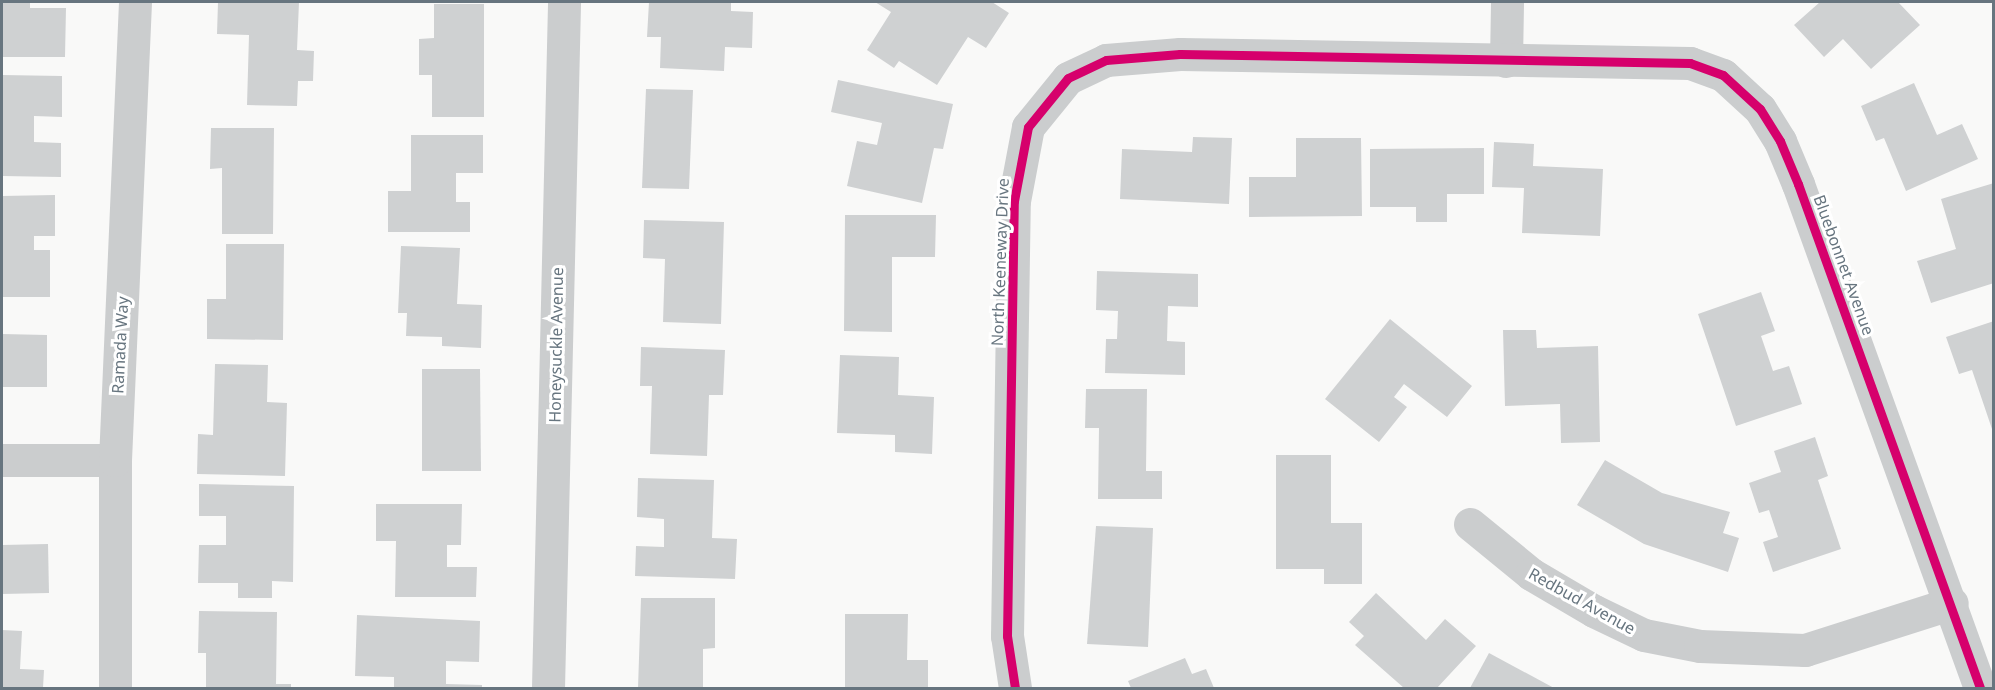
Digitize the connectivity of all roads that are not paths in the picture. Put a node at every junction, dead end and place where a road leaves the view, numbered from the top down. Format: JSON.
{"nodes":[{"id":1,"x":135,"y":2,"type":"edge"},
{"id":2,"x":564,"y":2,"type":"edge"},
{"id":3,"x":1507,"y":2,"type":"edge"},
{"id":4,"x":1506,"y":60,"type":"junction"},
{"id":5,"x":2,"y":460,"type":"edge"},
{"id":6,"x":115,"y":460,"type":"junction"},
{"id":7,"x":1470,"y":524,"type":"dead end"},
{"id":8,"x":1952,"y":603,"type":"junction"},
{"id":9,"x":115,"y":688,"type":"edge"},
{"id":10,"x":548,"y":688,"type":"edge"},
{"id":11,"x":1015,"y":688,"type":"edge"},
{"id":12,"x":1980,"y":688,"type":"edge"}],
"edges":[{"from":1,"to":6,"type":"street","name":"Ramada Way"},
{"from":2,"to":10,"type":"street","name":"Honeysuckle Avenue"},
{"from":3,"to":4,"type":"street"},
{"from":4,"to":8,"type":"street","name":"Bluebonnet Avenue"},
{"from":4,"to":11,"type":"street","name":"North Keeneway Drive"},
{"from":5,"to":6,"type":"street"},
{"from":6,"to":9,"type":"street","name":"Ramada Way"},
{"from":7,"to":8,"type":"street","name":"Redbud Avenue"},
{"from":8,"to":12,"type":"street","name":"Bluebonnet Avenue"}]}
